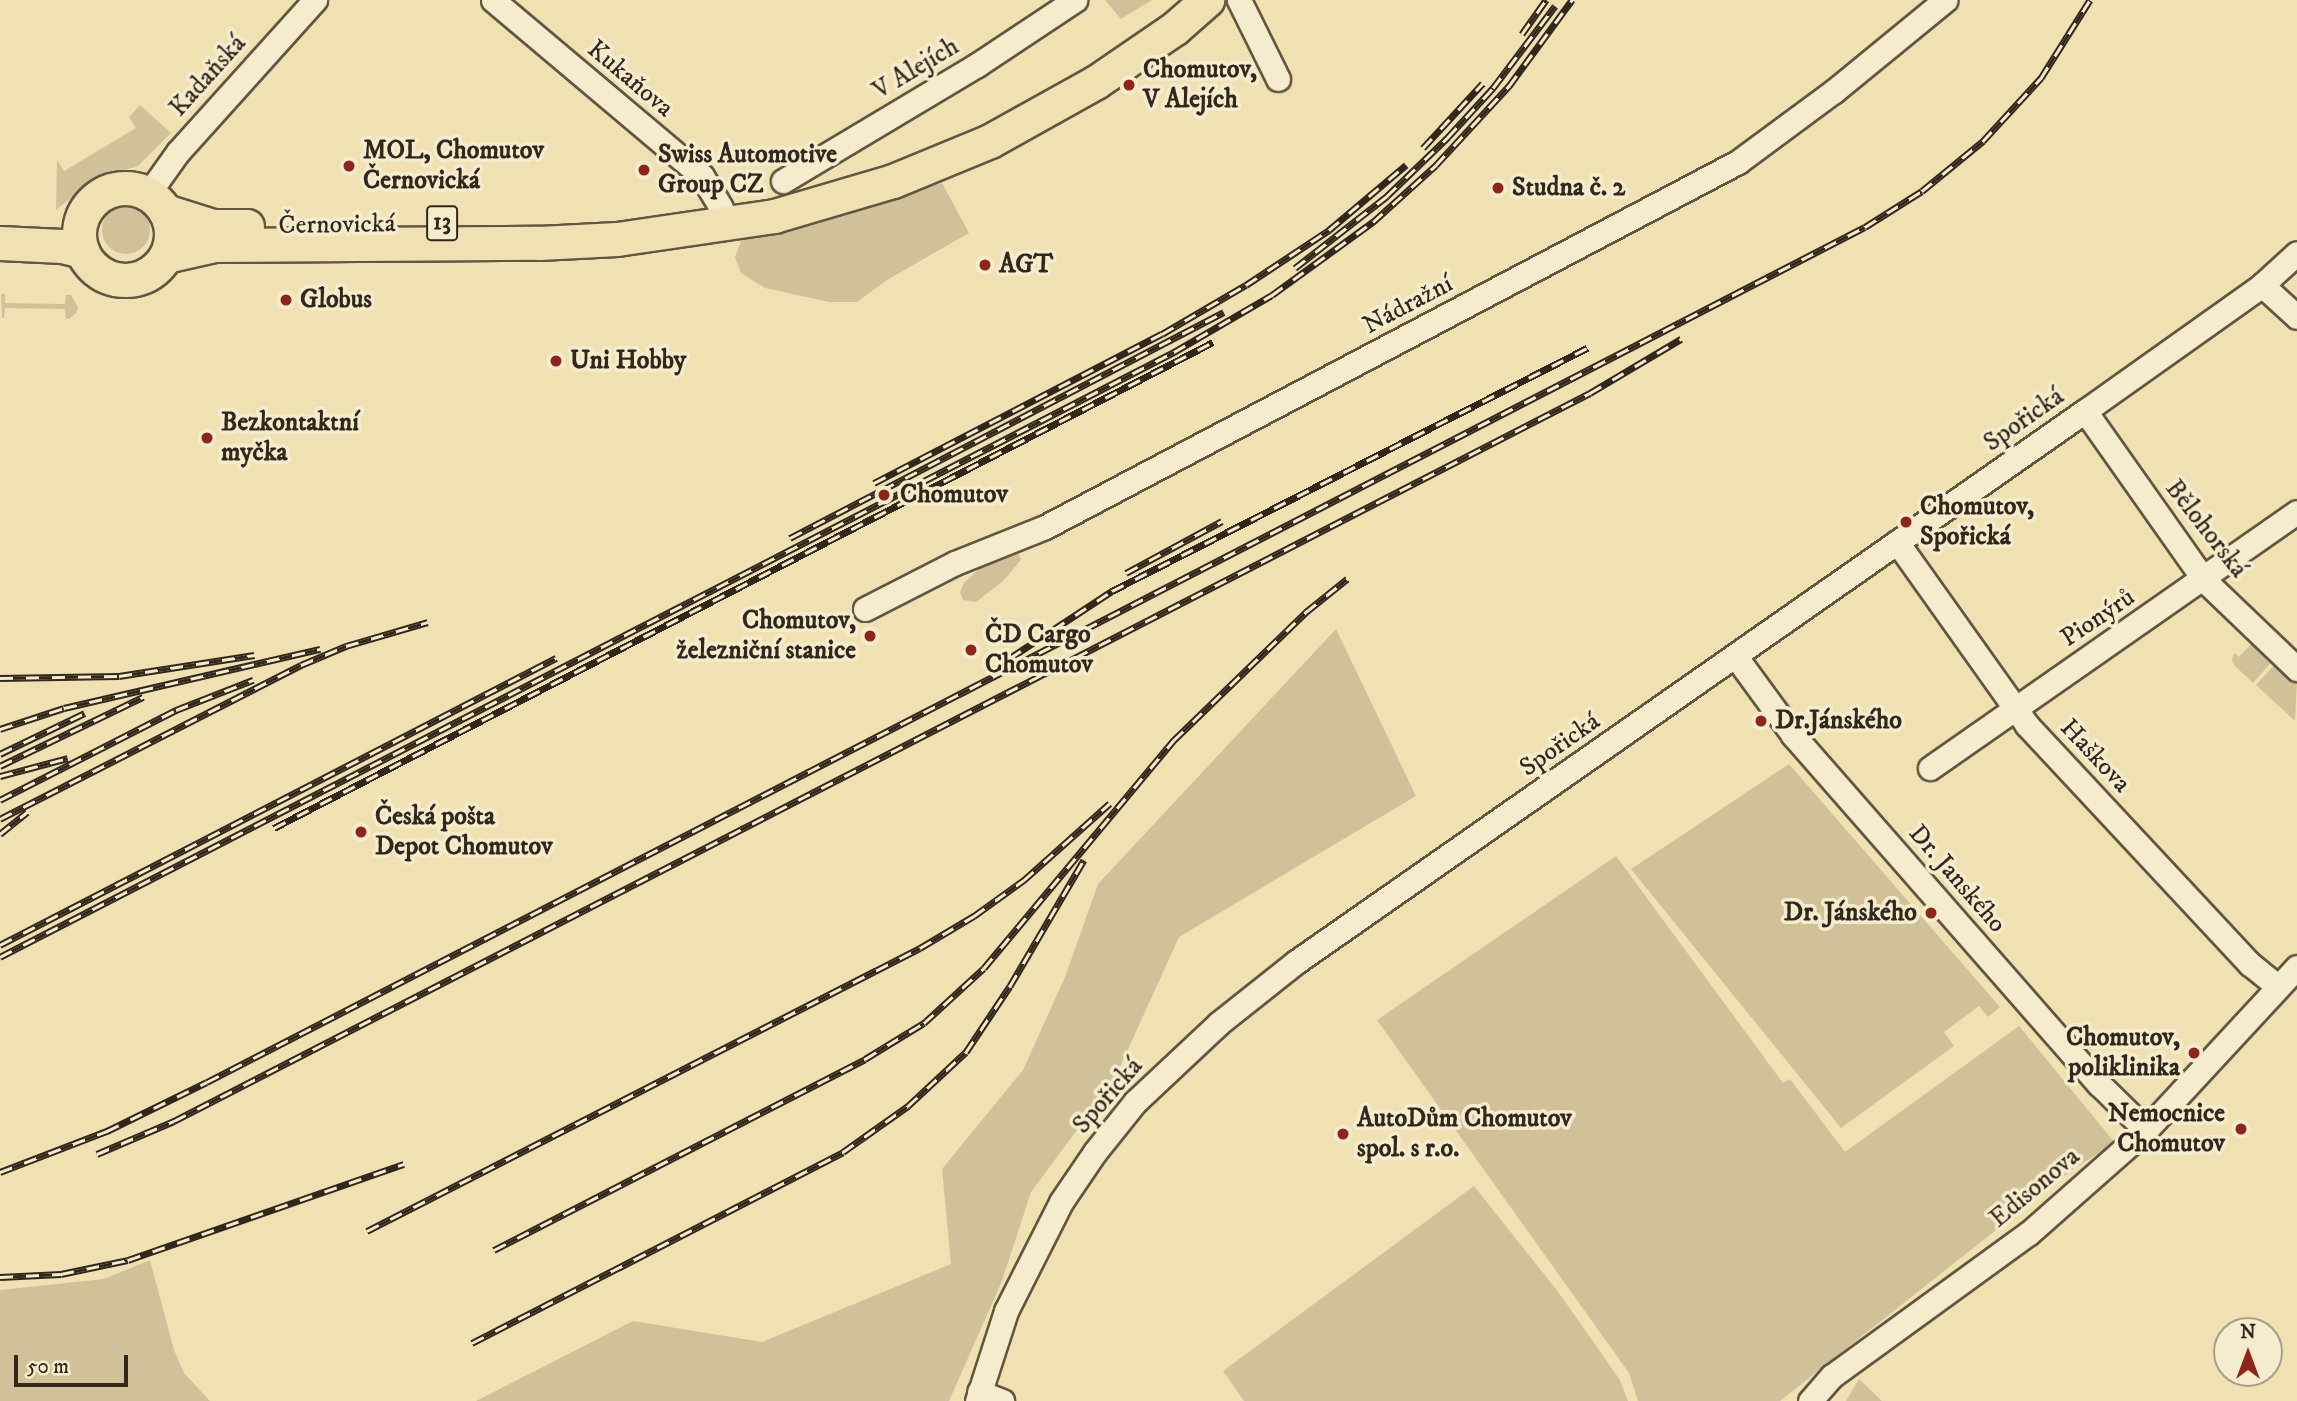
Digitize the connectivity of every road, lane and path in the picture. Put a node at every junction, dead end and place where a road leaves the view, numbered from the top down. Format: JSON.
{"nodes":[{"id":1,"x":315,"y":0,"type":"edge"},
{"id":2,"x":493,"y":0,"type":"edge"},
{"id":3,"x":1074,"y":0,"type":"edge"},
{"id":4,"x":1178,"y":0,"type":"edge"},
{"id":5,"x":1207,"y":0,"type":"edge"},
{"id":6,"x":1239,"y":0,"type":"edge"},
{"id":7,"x":1945,"y":0,"type":"edge"},
{"id":8,"x":1278,"y":79,"type":"dead end"},
{"id":9,"x":783,"y":181,"type":"dead end"},
{"id":10,"x":157,"y":202,"type":"junction"},
{"id":11,"x":81,"y":217,"type":"junction"},
{"id":12,"x":721,"y":217,"type":"junction"},
{"id":13,"x":0,"y":225,"type":"edge"},
{"id":14,"x":0,"y":243,"type":"edge"},
{"id":15,"x":82,"y":251,"type":"junction"},
{"id":16,"x":2297,"y":253,"type":"edge"},
{"id":17,"x":166,"y":256,"type":"junction"},
{"id":18,"x":2262,"y":285,"type":"junction"},
{"id":19,"x":2297,"y":317,"type":"edge"},
{"id":20,"x":2085,"y":411,"type":"junction"},
{"id":21,"x":2297,"y":512,"type":"edge"},
{"id":22,"x":1897,"y":542,"type":"junction"},
{"id":23,"x":2204,"y":580,"type":"junction"},
{"id":24,"x":865,"y":609,"type":"dead end"},
{"id":25,"x":1735,"y":657,"type":"junction"},
{"id":26,"x":2297,"y":669,"type":"edge"},
{"id":27,"x":2015,"y":709,"type":"junction"},
{"id":28,"x":1930,"y":768,"type":"dead end"},
{"id":29,"x":2297,"y":967,"type":"edge"},
{"id":30,"x":2278,"y":987,"type":"junction"},
{"id":31,"x":2146,"y":1130,"type":"junction"},
{"id":32,"x":978,"y":1397,"type":"edge"},
{"id":33,"x":1813,"y":1399,"type":"edge"},
{"id":34,"x":1002,"y":1401,"type":"edge"}],
"edges":[{"from":1,"to":10,"type":"street","name":"Kadaňská"},
{"from":2,"to":12,"type":"street","name":"Kukaňova"},
{"from":3,"to":9,"type":"street","name":"V Alejích"},
{"from":4,"to":12,"type":"highway","number":"13"},
{"from":5,"to":12,"type":"highway","number":"13"},
{"from":6,"to":8,"type":"street"},
{"from":7,"to":24,"type":"street","name":"Nádražní"},
{"from":10,"to":11,"type":"highway","name":"Černovická","number":"13"},
{"from":10,"to":12,"type":"highway","name":"Černovická","number":"13"},
{"from":10,"to":17,"type":"highway"},
{"from":11,"to":13,"type":"highway"},
{"from":11,"to":15,"type":"highway"},
{"from":12,"to":17,"type":"highway","name":"Černovická","number":"13"},
{"from":14,"to":15,"type":"highway"},
{"from":15,"to":17,"type":"highway","name":"Černovická","number":"13"},
{"from":16,"to":18,"type":"street","name":"Spořická"},
{"from":18,"to":19,"type":"street"},
{"from":18,"to":20,"type":"street","name":"Spořická"},
{"from":20,"to":22,"type":"street","name":"Spořická"},
{"from":20,"to":23,"type":"street","name":"Bělohorská"},
{"from":21,"to":23,"type":"street","name":"Pionýrů"},
{"from":22,"to":25,"type":"street","name":"Spořická"},
{"from":22,"to":27,"type":"street","name":"Haškova"},
{"from":23,"to":26,"type":"street","name":"Bělohorská"},
{"from":23,"to":27,"type":"street","name":"Pionýrů"},
{"from":25,"to":31,"type":"street","name":"Dr. Janského"},
{"from":25,"to":32,"type":"street","name":"Spořická"},
{"from":27,"to":28,"type":"street","name":"Pionýrů"},
{"from":27,"to":30,"type":"street","name":"Haškova"},
{"from":29,"to":30,"type":"street","name":"Edisonova"},
{"from":30,"to":31,"type":"street","name":"Edisonova"},
{"from":31,"to":33,"type":"street","name":"Edisonova"},
{"from":32,"to":34,"type":"street","name":"Spořická"}]}
